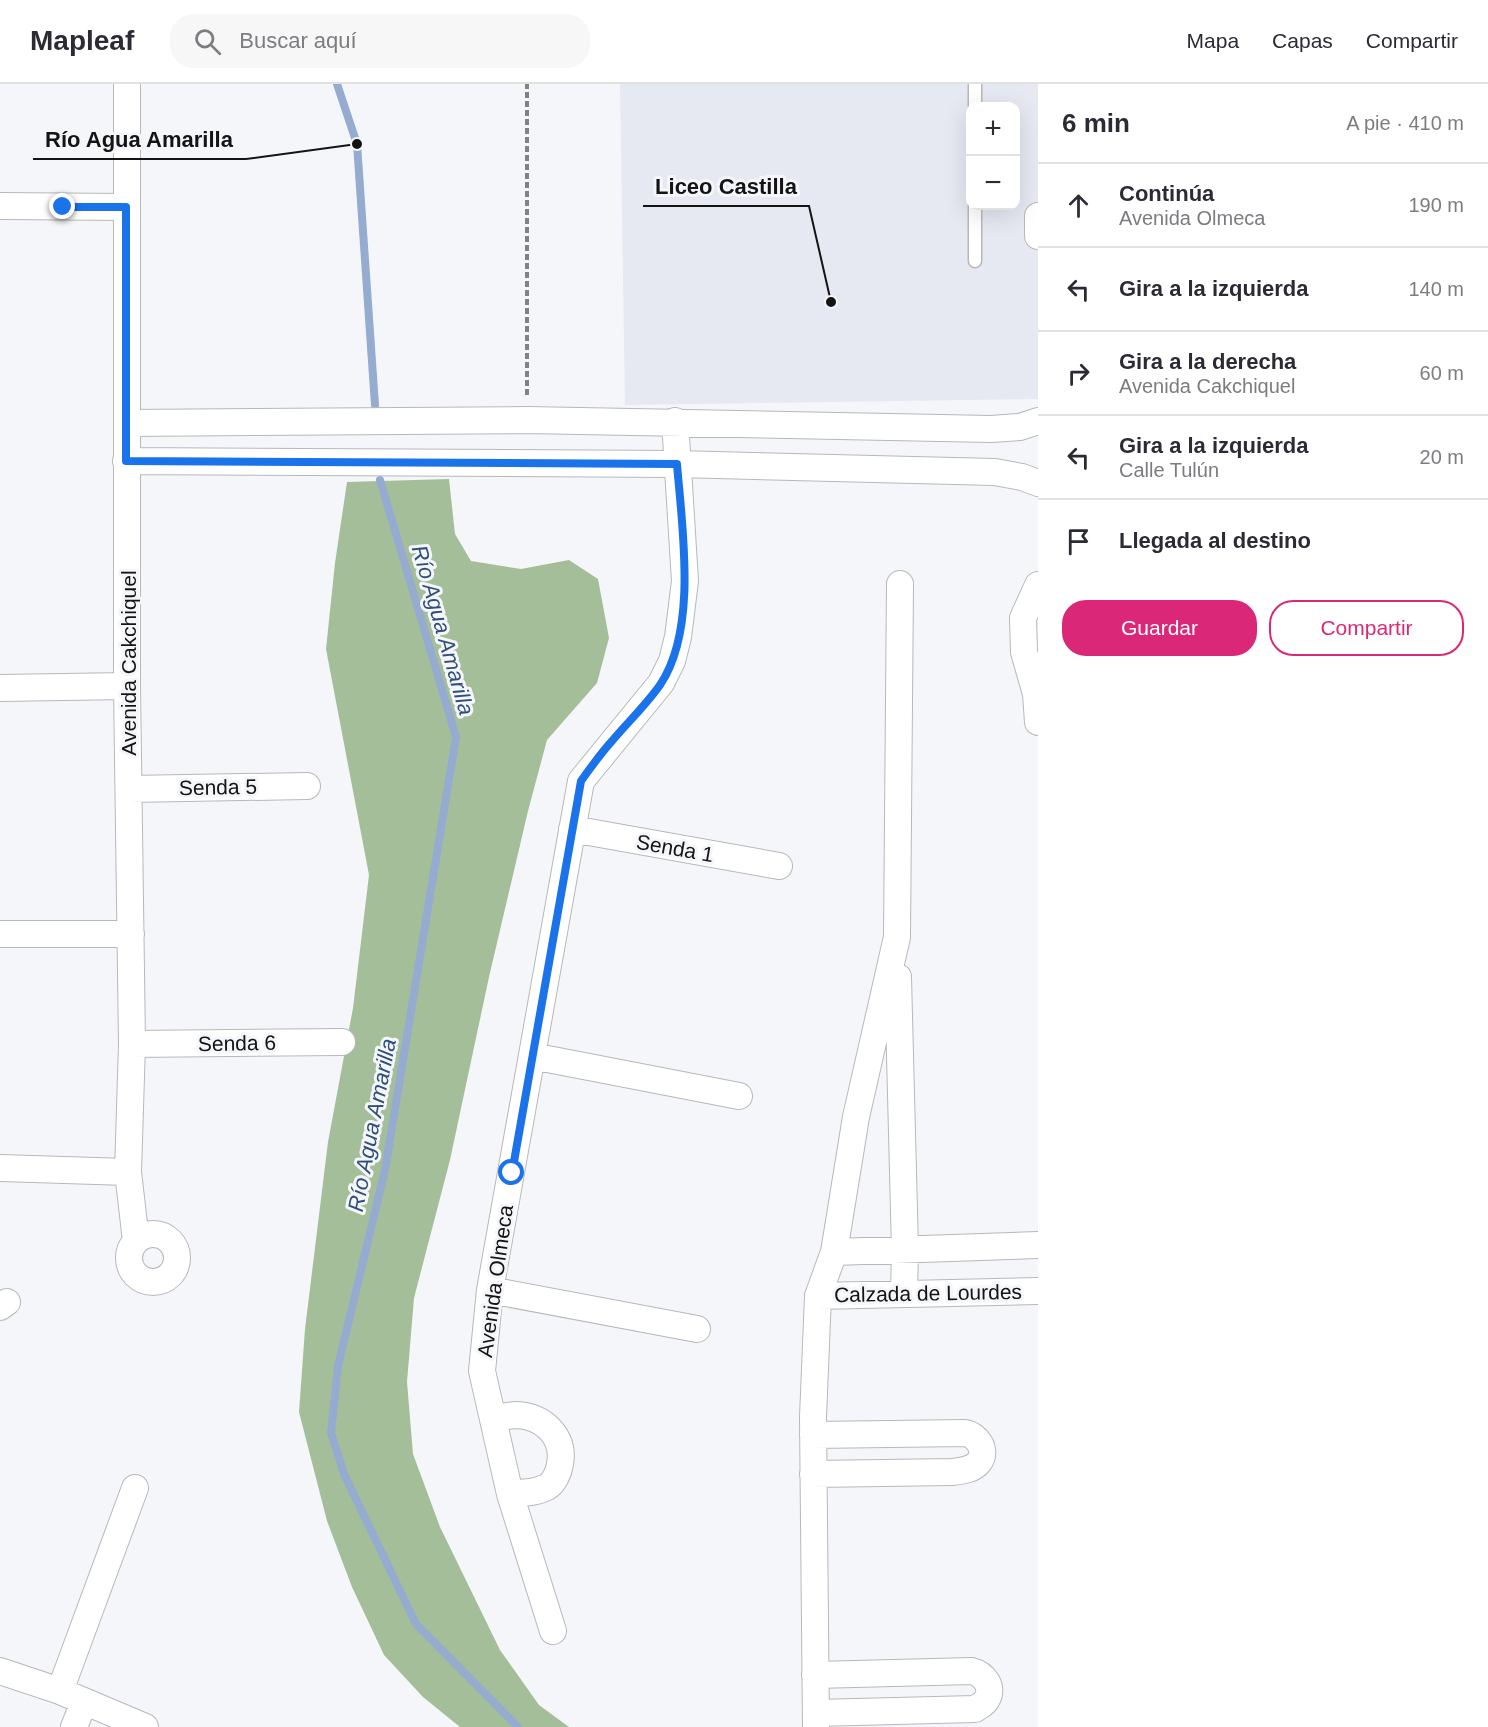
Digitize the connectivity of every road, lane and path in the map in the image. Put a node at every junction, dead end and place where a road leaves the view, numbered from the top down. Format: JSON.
{"nodes":[{"id":1,"x":127,"y":84,"type":"edge"},
{"id":2,"x":527,"y":84,"type":"edge"},
{"id":3,"x":975,"y":84,"type":"edge"},
{"id":4,"x":975,"y":102,"type":"edge"},
{"id":5,"x":0,"y":206,"type":"edge"},
{"id":6,"x":126,"y":207,"type":"junction"},
{"id":7,"x":975,"y":210,"type":"edge"},
{"id":8,"x":1038,"y":216,"type":"edge"},
{"id":9,"x":1038,"y":236,"type":"edge"},
{"id":10,"x":975,"y":261,"type":"dead end"},
{"id":11,"x":527,"y":420,"type":"junction"},
{"id":12,"x":675,"y":421,"type":"junction"},
{"id":13,"x":1038,"y":421,"type":"edge"},
{"id":14,"x":127,"y":423,"type":"junction"},
{"id":15,"x":126,"y":461,"type":"junction"},
{"id":16,"x":677,"y":464,"type":"junction"},
{"id":17,"x":1038,"y":483,"type":"edge"},
{"id":18,"x":900,"y":584,"type":"dead end"},
{"id":19,"x":1038,"y":585,"type":"edge"},
{"id":20,"x":128,"y":686,"type":"junction"},
{"id":21,"x":0,"y":688,"type":"edge"},
{"id":22,"x":1038,"y":722,"type":"edge"},
{"id":23,"x":307,"y":786,"type":"dead end"},
{"id":24,"x":129,"y":789,"type":"junction"},
{"id":25,"x":572,"y":829,"type":"junction"},
{"id":26,"x":779,"y":866,"type":"dead end"},
{"id":27,"x":0,"y":934,"type":"edge"},
{"id":28,"x":131,"y":934,"type":"junction"},
{"id":29,"x":897,"y":937,"type":"junction"},
{"id":30,"x":342,"y":1042,"type":"dead end"},
{"id":31,"x":132,"y":1044,"type":"junction"},
{"id":32,"x":532,"y":1056,"type":"junction"},
{"id":33,"x":739,"y":1096,"type":"dead end"},
{"id":34,"x":0,"y":1168,"type":"edge"},
{"id":35,"x":128,"y":1172,"type":"junction"},
{"id":36,"x":136,"y":1241,"type":"dead end"},
{"id":37,"x":1038,"y":1245,"type":"edge"},
{"id":38,"x":905,"y":1250,"type":"junction"},
{"id":39,"x":834,"y":1252,"type":"junction"},
{"id":40,"x":490,"y":1290,"type":"junction"},
{"id":41,"x":1038,"y":1291,"type":"edge"},
{"id":42,"x":904,"y":1294,"type":"junction"},
{"id":43,"x":818,"y":1296,"type":"junction"},
{"id":44,"x":697,"y":1329,"type":"dead end"},
{"id":45,"x":493,"y":1419,"type":"junction"},
{"id":46,"x":813,"y":1435,"type":"junction"},
{"id":47,"x":813,"y":1474,"type":"junction"},
{"id":48,"x":135,"y":1488,"type":"dead end"},
{"id":49,"x":510,"y":1493,"type":"junction"},
{"id":50,"x":553,"y":1631,"type":"dead end"},
{"id":51,"x":0,"y":1671,"type":"edge"},
{"id":52,"x":815,"y":1675,"type":"junction"},
{"id":53,"x":60,"y":1691,"type":"junction"},
{"id":54,"x":84,"y":1702,"type":"junction"},
{"id":55,"x":816,"y":1720,"type":"edge"},
{"id":56,"x":75,"y":1727,"type":"edge"},
{"id":57,"x":145,"y":1727,"type":"edge"}],
"edges":[{"from":1,"to":6,"type":"street","name":"Avenida Cakchiquel"},
{"from":2,"to":11,"type":"path"},
{"from":3,"to":4,"type":"lane"},
{"from":5,"to":6,"type":"street"},
{"from":6,"to":14,"type":"street","name":"Avenida Cakchiquel"},
{"from":7,"to":10,"type":"lane"},
{"from":8,"to":9,"type":"street"},
{"from":11,"to":12,"type":"street"},
{"from":11,"to":14,"type":"street"},
{"from":12,"to":13,"type":"street"},
{"from":12,"to":16,"type":"street","name":"Avenida Olmeca"},
{"from":14,"to":15,"type":"street","name":"Avenida Cakchiquel"},
{"from":15,"to":16,"type":"street"},
{"from":15,"to":20,"type":"street","name":"Avenida Cakchiquel"},
{"from":16,"to":17,"type":"street"},
{"from":16,"to":25,"type":"street","name":"Avenida Olmeca"},
{"from":18,"to":29,"type":"street"},
{"from":19,"to":22,"type":"street"},
{"from":20,"to":21,"type":"street"},
{"from":20,"to":24,"type":"street","name":"Avenida Cakchiquel"},
{"from":23,"to":24,"type":"street","name":"Senda 5"},
{"from":24,"to":28,"type":"street","name":"Avenida Cakchiquel"},
{"from":25,"to":26,"type":"street","name":"Senda 1"},
{"from":25,"to":32,"type":"street","name":"Avenida Olmeca"},
{"from":27,"to":28,"type":"street"},
{"from":28,"to":31,"type":"street","name":"Avenida Cakchiquel"},
{"from":29,"to":38,"type":"street"},
{"from":29,"to":39,"type":"street"},
{"from":30,"to":31,"type":"street","name":"Senda 6"},
{"from":31,"to":35,"type":"street","name":"Avenida Cakchiquel"},
{"from":32,"to":33,"type":"street"},
{"from":32,"to":40,"type":"street","name":"Avenida Olmeca"},
{"from":34,"to":35,"type":"street"},
{"from":35,"to":36,"type":"street","name":"Avenida Cakchiquel"},
{"from":37,"to":38,"type":"street","name":"Calzada de Lourdes"},
{"from":38,"to":39,"type":"street","name":"Calzada de Lourdes"},
{"from":38,"to":42,"type":"street"},
{"from":39,"to":43,"type":"street"},
{"from":40,"to":44,"type":"street"},
{"from":40,"to":45,"type":"street","name":"Avenida Olmeca"},
{"from":41,"to":42,"type":"street","name":"Calzada de Lourdes"},
{"from":42,"to":43,"type":"street","name":"Calzada de Lourdes"},
{"from":43,"to":46,"type":"street"},
{"from":45,"to":49,"type":"street","name":"Avenida Olmeca"},
{"from":45,"to":49,"type":"street"},
{"from":46,"to":47,"type":"street"},
{"from":46,"to":47,"type":"street"},
{"from":47,"to":52,"type":"street"},
{"from":48,"to":53,"type":"street"},
{"from":49,"to":50,"type":"street","name":"Avenida Olmeca"},
{"from":51,"to":53,"type":"street"},
{"from":52,"to":55,"type":"street"},
{"from":52,"to":55,"type":"street"},
{"from":53,"to":54,"type":"street"},
{"from":54,"to":56,"type":"street"},
{"from":54,"to":57,"type":"street"}]}
